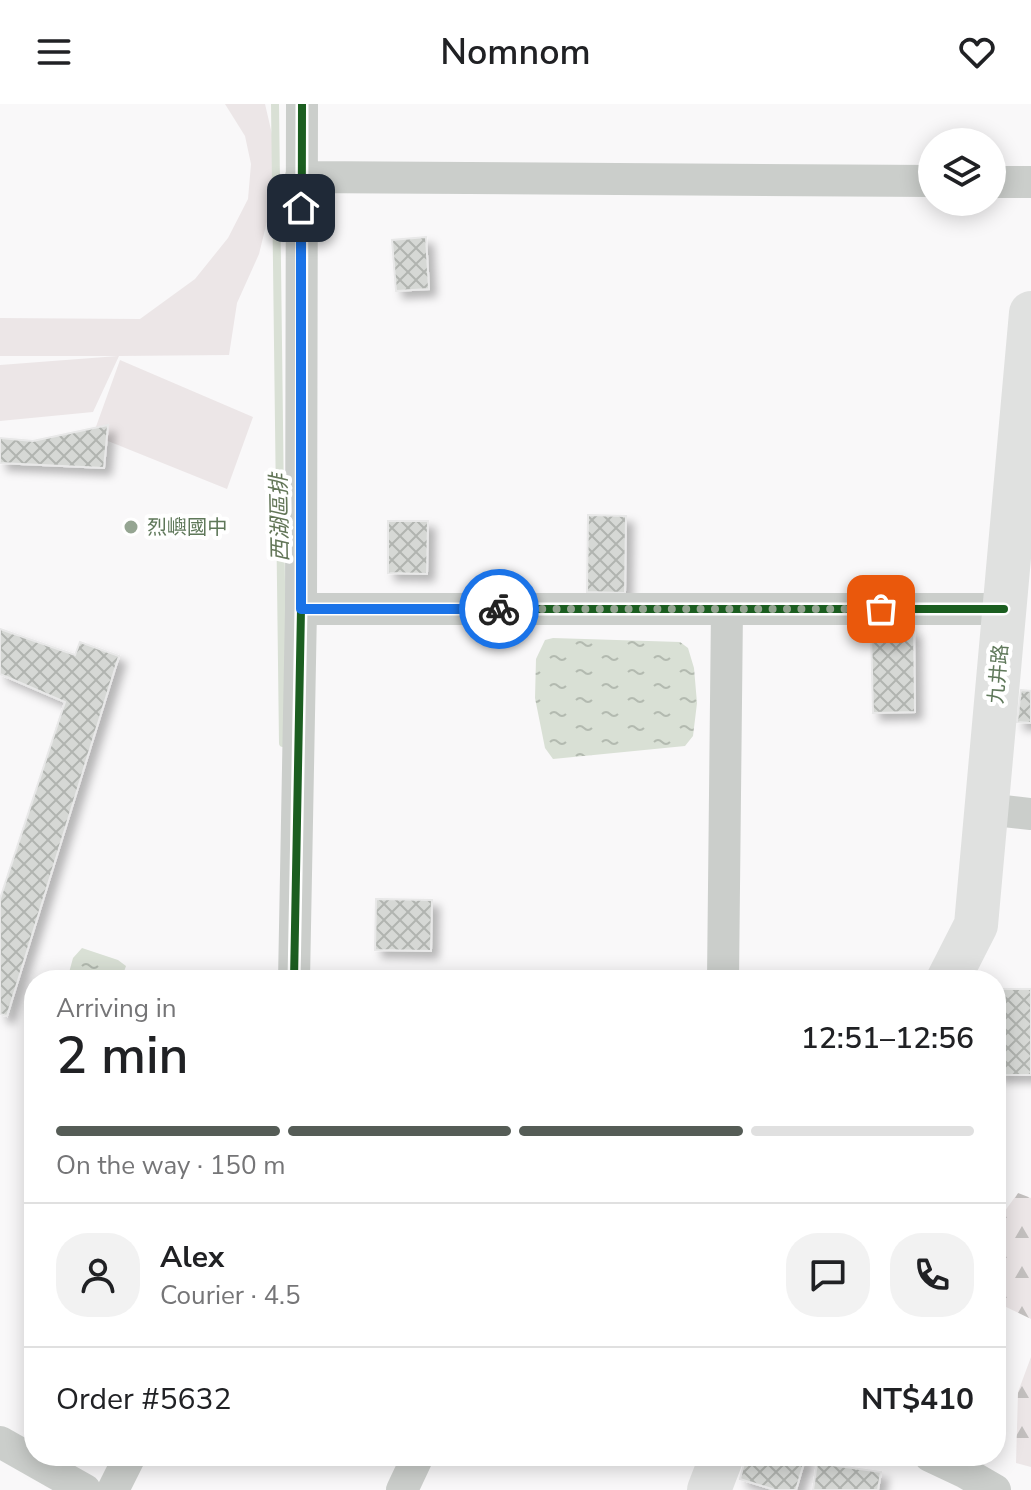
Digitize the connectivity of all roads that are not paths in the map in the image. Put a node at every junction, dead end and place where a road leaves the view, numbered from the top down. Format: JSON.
{"nodes":[{"id":1,"x":302,"y":104,"type":"edge"},
{"id":2,"x":301,"y":177,"type":"junction"},
{"id":3,"x":918,"y":181,"type":"edge"},
{"id":4,"x":1006,"y":182,"type":"edge"},
{"id":5,"x":1031,"y":182,"type":"edge"},
{"id":6,"x":1031,"y":313,"type":"edge"},
{"id":7,"x":301,"y":609,"type":"junction"},
{"id":8,"x":727,"y":609,"type":"junction"},
{"id":9,"x":1004,"y":609,"type":"junction"},
{"id":10,"x":986,"y":809,"type":"junction"},
{"id":11,"x":1031,"y":814,"type":"edge"},
{"id":12,"x":294,"y":970,"type":"edge"},
{"id":13,"x":723,"y":970,"type":"edge"},
{"id":14,"x":953,"y":970,"type":"edge"},
{"id":15,"x":0,"y":1442,"type":"edge"},
{"id":16,"x":24,"y":1456,"type":"edge"},
{"id":17,"x":42,"y":1466,"type":"edge"},
{"id":18,"x":125,"y":1466,"type":"edge"},
{"id":19,"x":413,"y":1466,"type":"edge"},
{"id":20,"x":943,"y":1466,"type":"edge"},
{"id":21,"x":963,"y":1481,"type":"edge"},
{"id":22,"x":85,"y":1490,"type":"edge"},
{"id":23,"x":113,"y":1490,"type":"edge"},
{"id":24,"x":402,"y":1490,"type":"edge"},
{"id":25,"x":995,"y":1490,"type":"edge"}],
"edges":[{"from":1,"to":2,"type":"street"},
{"from":2,"to":3,"type":"street"},
{"from":2,"to":7,"type":"street"},
{"from":4,"to":5,"type":"street"},
{"from":6,"to":9,"type":"main road","name":"九井路"},
{"from":7,"to":8,"type":"street"},
{"from":7,"to":12,"type":"street"},
{"from":8,"to":9,"type":"street"},
{"from":8,"to":13,"type":"street"},
{"from":9,"to":10,"type":"main road","name":"九井路"},
{"from":10,"to":11,"type":"street"},
{"from":10,"to":14,"type":"main road","name":"九井路"},
{"from":15,"to":16,"type":"street"},
{"from":17,"to":22,"type":"street"},
{"from":18,"to":23,"type":"street"},
{"from":19,"to":24,"type":"street"},
{"from":20,"to":21,"type":"street"},
{"from":21,"to":25,"type":"street"}]}
